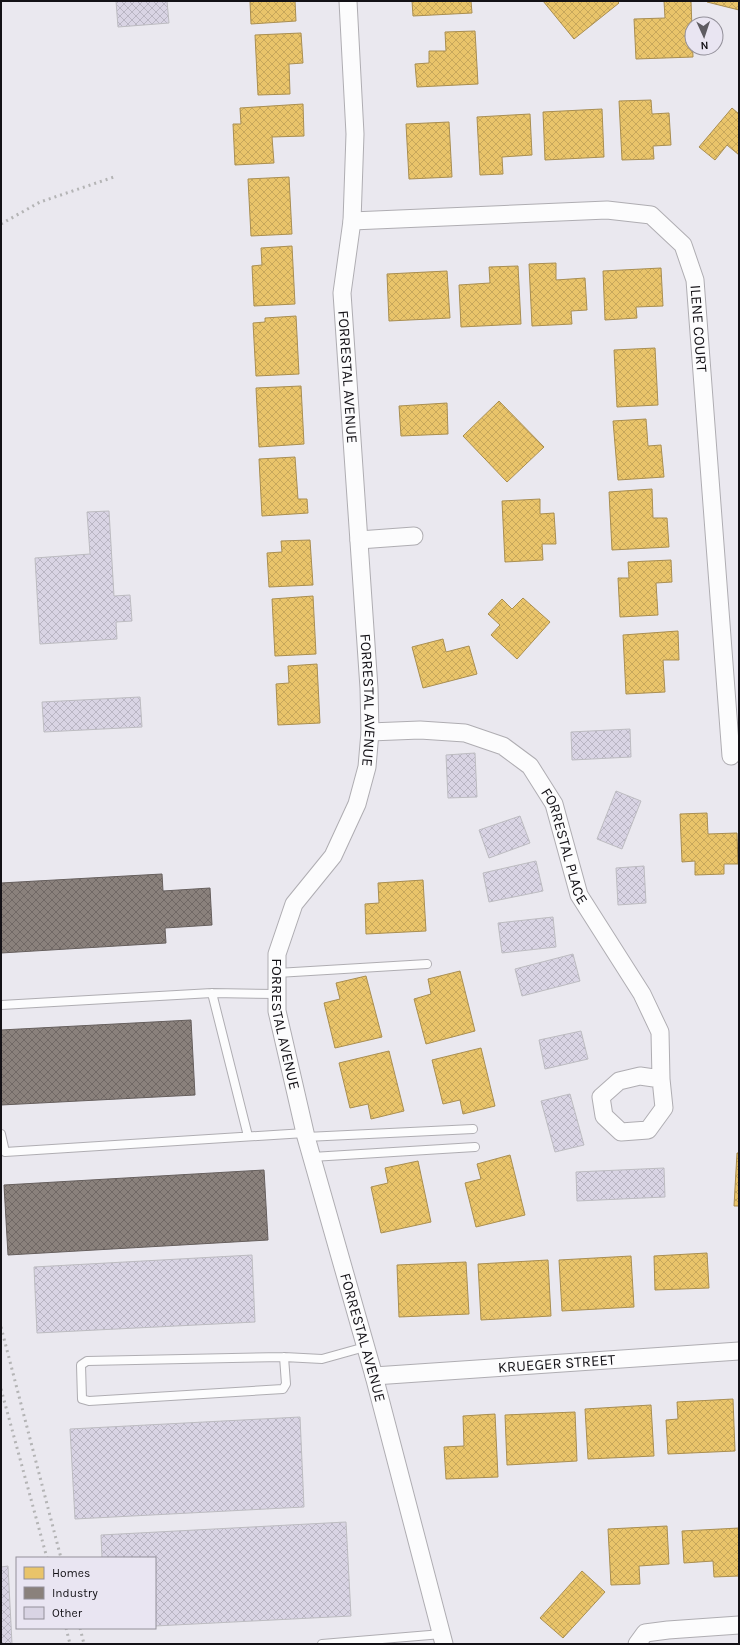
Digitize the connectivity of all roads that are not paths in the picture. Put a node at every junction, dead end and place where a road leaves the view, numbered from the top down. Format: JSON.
{"nodes":[{"id":1,"x":348,"y":1,"type":"edge"},
{"id":2,"x":352,"y":221,"type":"junction"},
{"id":3,"x":414,"y":536,"type":"dead end"},
{"id":4,"x":359,"y":540,"type":"junction"},
{"id":5,"x":370,"y":732,"type":"junction"},
{"id":6,"x":731,"y":756,"type":"dead end"},
{"id":7,"x":427,"y":964,"type":"dead end"},
{"id":8,"x":277,"y":973,"type":"junction"},
{"id":9,"x":212,"y":993,"type":"junction"},
{"id":10,"x":277,"y":994,"type":"junction"},
{"id":11,"x":1,"y":1005,"type":"edge"},
{"id":12,"x":661,"y":1079,"type":"dead end"},
{"id":13,"x":473,"y":1129,"type":"dead end"},
{"id":14,"x":1,"y":1134,"type":"edge"},
{"id":15,"x":305,"y":1135,"type":"junction"},
{"id":16,"x":248,"y":1136,"type":"junction"},
{"id":17,"x":475,"y":1147,"type":"dead end"},
{"id":18,"x":312,"y":1157,"type":"junction"},
{"id":19,"x":365,"y":1347,"type":"junction"},
{"id":20,"x":739,"y":1351,"type":"edge"},
{"id":21,"x":284,"y":1357,"type":"junction"},
{"id":22,"x":374,"y":1376,"type":"junction"},
{"id":23,"x":739,"y":1625,"type":"edge"},
{"id":24,"x":443,"y":1639,"type":"edge"},
{"id":25,"x":322,"y":1644,"type":"edge"},
{"id":26,"x":637,"y":1644,"type":"edge"}],
"edges":[{"from":1,"to":2,"type":"street","name":"FORRESTAL AVENUE"},
{"from":2,"to":4,"type":"street","name":"FORRESTAL AVENUE"},
{"from":2,"to":6,"type":"street","name":"ILENE COURT"},
{"from":3,"to":4,"type":"street"},
{"from":4,"to":5,"type":"street","name":"FORRESTAL AVENUE"},
{"from":5,"to":8,"type":"street","name":"FORRESTAL AVENUE"},
{"from":5,"to":12,"type":"street","name":"FORRESTAL PLACE"},
{"from":7,"to":8,"type":"lane"},
{"from":8,"to":10,"type":"street","name":"FORRESTAL AVENUE"},
{"from":9,"to":10,"type":"lane"},
{"from":9,"to":11,"type":"lane"},
{"from":9,"to":16,"type":"lane"},
{"from":10,"to":15,"type":"street","name":"FORRESTAL AVENUE"},
{"from":13,"to":15,"type":"lane"},
{"from":14,"to":16,"type":"lane"},
{"from":15,"to":16,"type":"lane"},
{"from":15,"to":18,"type":"street","name":"FORRESTAL AVENUE"},
{"from":17,"to":18,"type":"lane"},
{"from":18,"to":19,"type":"street","name":"FORRESTAL AVENUE"},
{"from":19,"to":21,"type":"lane"},
{"from":19,"to":22,"type":"street","name":"FORRESTAL AVENUE"},
{"from":20,"to":22,"type":"street","name":"KRUEGER STREET"},
{"from":21,"to":21,"type":"lane"},
{"from":22,"to":24,"type":"street","name":"FORRESTAL AVENUE"},
{"from":23,"to":26,"type":"street"},
{"from":24,"to":25,"type":"lane"}]}
